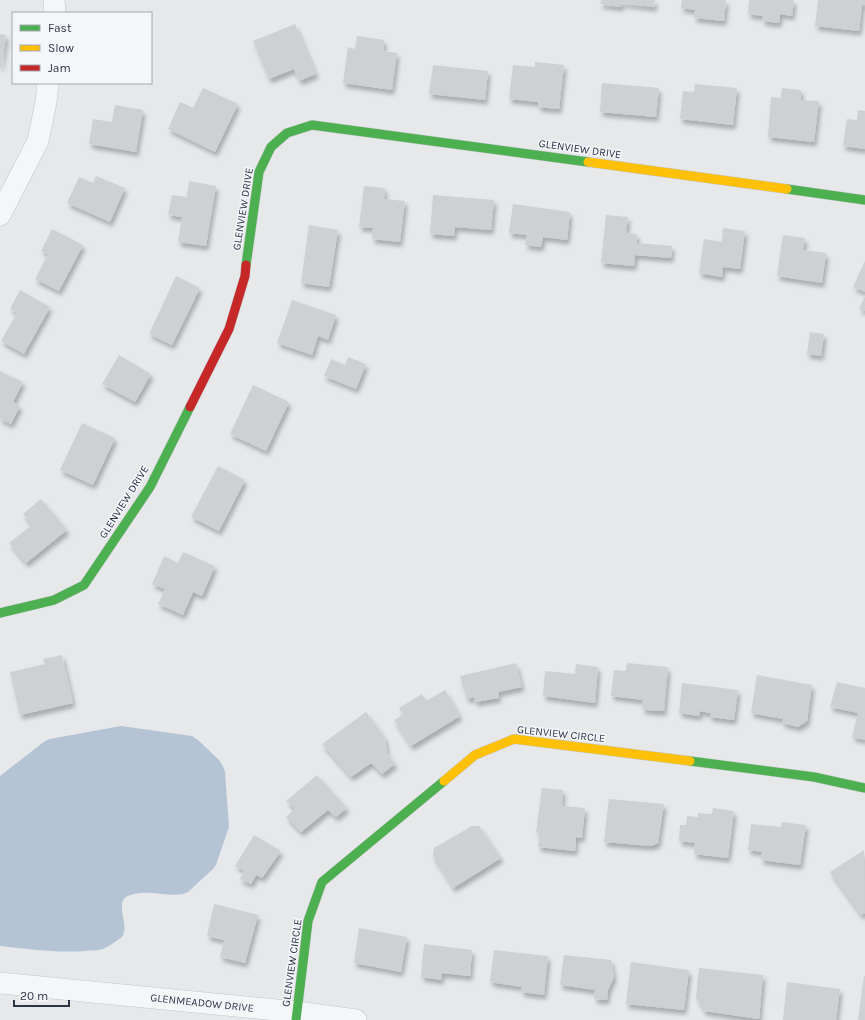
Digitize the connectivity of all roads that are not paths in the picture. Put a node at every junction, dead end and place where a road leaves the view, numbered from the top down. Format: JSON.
{"nodes":[{"id":1,"x":54,"y":0,"type":"edge"},
{"id":2,"x":55,"y":12,"type":"edge"},
{"id":3,"x":48,"y":84,"type":"edge"},
{"id":4,"x":865,"y":200,"type":"edge"},
{"id":5,"x":0,"y":215,"type":"edge"},
{"id":6,"x":0,"y":613,"type":"edge"},
{"id":7,"x":865,"y":788,"type":"edge"},
{"id":8,"x":0,"y":983,"type":"edge"},
{"id":9,"x":297,"y":1016,"type":"edge"},
{"id":10,"x":356,"y":1020,"type":"edge"}],
"edges":[{"from":1,"to":2,"type":"street"},
{"from":3,"to":5,"type":"street"},
{"from":4,"to":6,"type":"street","name":"GLENVIEW DRIVE"},
{"from":7,"to":9,"type":"street","name":"GLENVIEW CIRCLE"},
{"from":8,"to":9,"type":"street","name":"GLENMEADOW DRIVE"},
{"from":9,"to":10,"type":"street","name":"GLENMEADOW DRIVE"}]}
